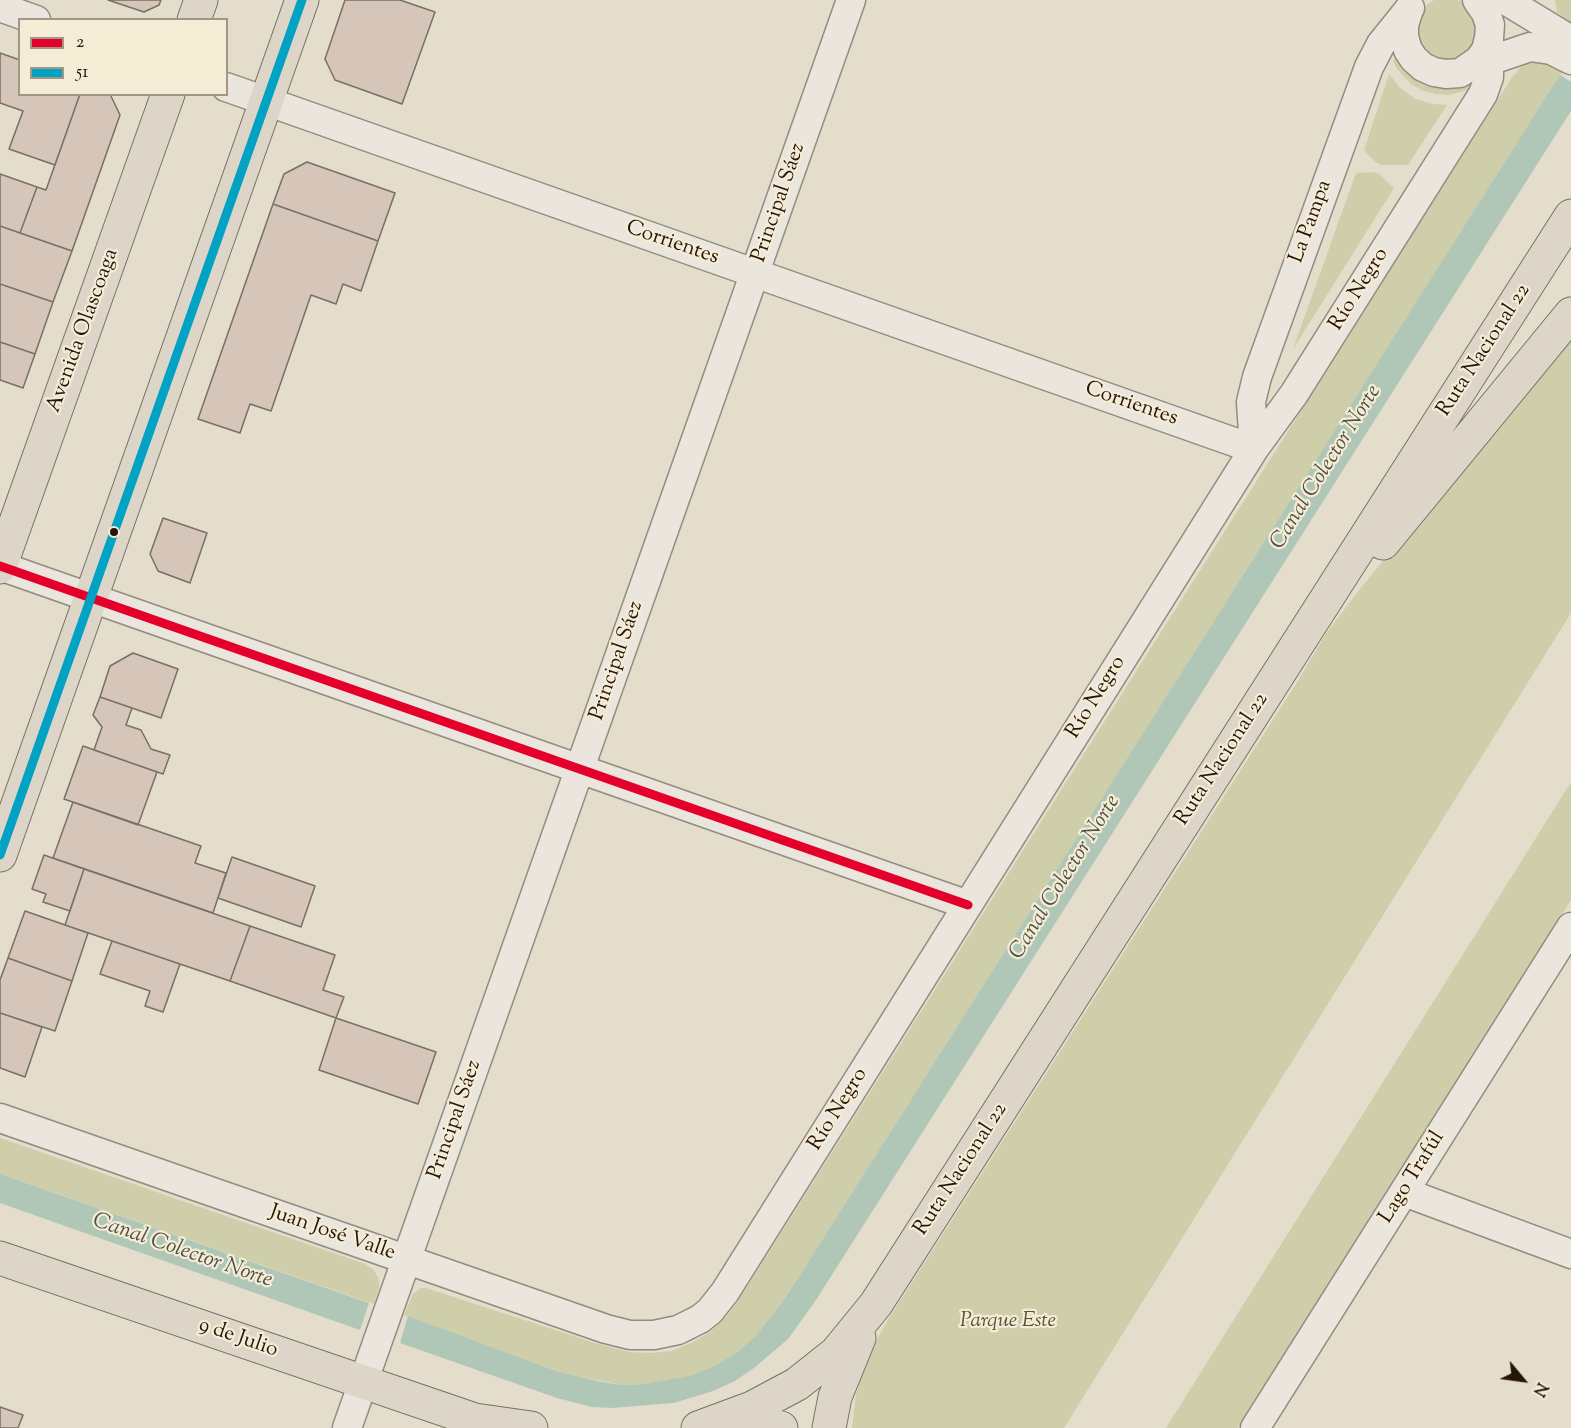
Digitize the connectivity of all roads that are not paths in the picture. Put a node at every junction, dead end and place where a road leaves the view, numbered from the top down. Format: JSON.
{"nodes":[{"id":1,"x":201,"y":0,"type":"edge"},
{"id":2,"x":302,"y":0,"type":"edge"},
{"id":3,"x":851,"y":0,"type":"edge"},
{"id":4,"x":1477,"y":0,"type":"edge"},
{"id":5,"x":1505,"y":0,"type":"edge"},
{"id":6,"x":0,"y":7,"type":"edge"},
{"id":7,"x":1403,"y":15,"type":"edge"},
{"id":8,"x":30,"y":18,"type":"edge"},
{"id":9,"x":195,"y":18,"type":"edge"},
{"id":10,"x":1571,"y":40,"type":"edge"},
{"id":11,"x":1483,"y":55,"type":"junction"},
{"id":12,"x":1571,"y":60,"type":"edge"},
{"id":13,"x":228,"y":88,"type":"edge"},
{"id":14,"x":167,"y":96,"type":"edge"},
{"id":15,"x":267,"y":101,"type":"junction"},
{"id":16,"x":1571,"y":216,"type":"edge"},
{"id":17,"x":755,"y":273,"type":"junction"},
{"id":18,"x":1571,"y":314,"type":"edge"},
{"id":19,"x":1254,"y":449,"type":"junction"},
{"id":20,"x":0,"y":566,"type":"edge"},
{"id":21,"x":91,"y":598,"type":"junction"},
{"id":22,"x":1287,"y":660,"type":"junction"},
{"id":23,"x":580,"y":769,"type":"junction"},
{"id":24,"x":0,"y":855,"type":"edge"},
{"id":25,"x":968,"y":905,"type":"junction"},
{"id":26,"x":1571,"y":927,"type":"edge"},
{"id":27,"x":0,"y":1118,"type":"edge"},
{"id":28,"x":1404,"y":1192,"type":"junction"},
{"id":29,"x":1571,"y":1254,"type":"edge"},
{"id":30,"x":0,"y":1258,"type":"edge"},
{"id":31,"x":407,"y":1260,"type":"junction"},
{"id":32,"x":876,"y":1304,"type":"junction"},
{"id":33,"x":667,"y":1333,"type":"joint"},
{"id":34,"x":363,"y":1382,"type":"junction"},
{"id":35,"x":481,"y":1424,"type":"edge"},
{"id":36,"x":707,"y":1425,"type":"edge"},
{"id":37,"x":347,"y":1428,"type":"edge"},
{"id":38,"x":531,"y":1428,"type":"edge"},
{"id":39,"x":781,"y":1428,"type":"edge"},
{"id":40,"x":828,"y":1428,"type":"edge"},
{"id":41,"x":1255,"y":1428,"type":"edge"}],
"edges":[{"from":1,"to":9,"type":"main road"},
{"from":2,"to":15,"type":"main road"},
{"from":3,"to":17,"type":"street","name":"Principal Sáez"},
{"from":4,"to":11,"type":"street"},
{"from":5,"to":10,"type":"street"},
{"from":6,"to":8,"type":"street"},
{"from":7,"to":11,"type":"street"},
{"from":7,"to":19,"type":"street","name":"La Pampa"},
{"from":11,"to":12,"type":"street"},
{"from":11,"to":19,"type":"street","name":"Río Negro"},
{"from":13,"to":15,"type":"street","name":"Corrientes"},
{"from":14,"to":20,"type":"main road","name":"Avenida Olascoaga"},
{"from":15,"to":17,"type":"street","name":"Corrientes"},
{"from":15,"to":21,"type":"main road"},
{"from":16,"to":22,"type":"main road","name":"Ruta Nacional 22"},
{"from":17,"to":19,"type":"street","name":"Corrientes"},
{"from":17,"to":23,"type":"street","name":"Principal Sáez"},
{"from":18,"to":22,"type":"main road"},
{"from":19,"to":25,"type":"street","name":"Río Negro"},
{"from":20,"to":21,"type":"street"},
{"from":21,"to":23,"type":"street"},
{"from":21,"to":24,"type":"main road"},
{"from":22,"to":32,"type":"main road","name":"Ruta Nacional 22"},
{"from":23,"to":25,"type":"street"},
{"from":23,"to":31,"type":"street","name":"Principal Sáez"},
{"from":25,"to":33,"type":"street","name":"Río Negro"},
{"from":26,"to":28,"type":"street","name":"Lago Trafúl"},
{"from":27,"to":31,"type":"street","name":"Juan José Valle"},
{"from":28,"to":29,"type":"street"},
{"from":28,"to":41,"type":"street","name":"Lago Trafúl"},
{"from":30,"to":34,"type":"main road","name":"9 de Julio"},
{"from":31,"to":33,"type":"street","name":"Juan José Valle"},
{"from":31,"to":34,"type":"street","name":"Principal Sáez"},
{"from":32,"to":36,"type":"main road","name":"Ruta Nacional 22"},
{"from":32,"to":40,"type":"main road","name":"Ruta Nacional 22"},
{"from":34,"to":35,"type":"main road","name":"9 de Julio"},
{"from":34,"to":37,"type":"street","name":"Principal Sáez"},
{"from":35,"to":38,"type":"main road","name":"9 de Julio"},
{"from":36,"to":39,"type":"main road","name":"Ruta Nacional 22"}]}
